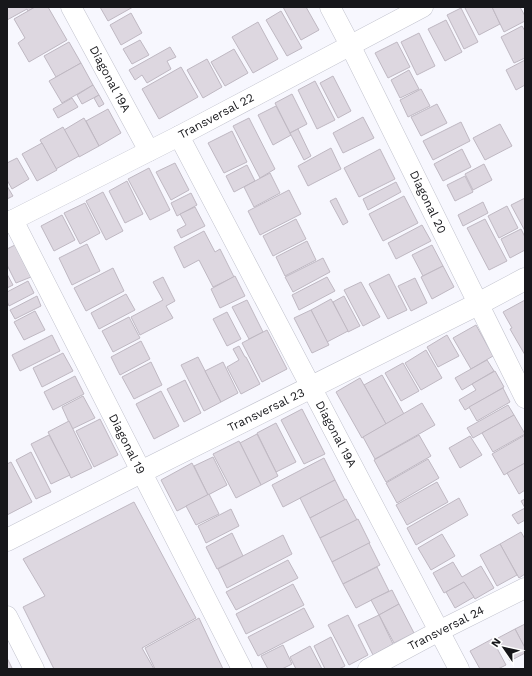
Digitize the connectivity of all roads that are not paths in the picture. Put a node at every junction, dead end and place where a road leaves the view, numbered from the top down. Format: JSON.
{"nodes":[{"id":1,"x":71,"y":7,"type":"edge"},
{"id":2,"x":330,"y":7,"type":"edge"},
{"id":3,"x":423,"y":7,"type":"edge"},
{"id":4,"x":350,"y":45,"type":"junction"},
{"id":5,"x":179,"y":136,"type":"junction"},
{"id":6,"x":149,"y":151,"type":"junction"},
{"id":7,"x":10,"y":221,"type":"edge"},
{"id":8,"x":525,"y":279,"type":"edge"},
{"id":9,"x":478,"y":304,"type":"junction"},
{"id":10,"x":312,"y":388,"type":"junction"},
{"id":11,"x":525,"y":398,"type":"edge"},
{"id":12,"x":141,"y":472,"type":"junction"},
{"id":13,"x":7,"y":540,"type":"edge"},
{"id":14,"x":525,"y":588,"type":"edge"},
{"id":15,"x":7,"y":616,"type":"edge"},
{"id":16,"x":439,"y":631,"type":"junction"},
{"id":17,"x":34,"y":669,"type":"edge"},
{"id":18,"x":242,"y":669,"type":"edge"},
{"id":19,"x":368,"y":669,"type":"edge"},
{"id":20,"x":459,"y":669,"type":"edge"}],
"edges":[{"from":1,"to":6,"type":"street","name":"Diagonal 19A"},
{"from":2,"to":4,"type":"street","name":"Diagonal 20"},
{"from":3,"to":4,"type":"street","name":"Transversal 22"},
{"from":4,"to":5,"type":"street","name":"Transversal 22"},
{"from":4,"to":9,"type":"street","name":"Diagonal 20"},
{"from":5,"to":6,"type":"street","name":"Transversal 22"},
{"from":5,"to":10,"type":"street","name":"Diagonal 19A"},
{"from":6,"to":7,"type":"street","name":"Transversal 22"},
{"from":7,"to":12,"type":"street","name":"Diagonal 19"},
{"from":8,"to":9,"type":"street","name":"Transversal 23"},
{"from":9,"to":10,"type":"street","name":"Transversal 23"},
{"from":9,"to":11,"type":"street","name":"Diagonal 20"},
{"from":10,"to":12,"type":"street","name":"Transversal 23"},
{"from":10,"to":16,"type":"street","name":"Diagonal 19A"},
{"from":12,"to":13,"type":"street","name":"Transversal 23"},
{"from":12,"to":18,"type":"street","name":"Diagonal 19"},
{"from":14,"to":16,"type":"street","name":"Transversal 24"},
{"from":15,"to":17,"type":"street"},
{"from":16,"to":19,"type":"street","name":"Transversal 24"},
{"from":16,"to":20,"type":"street","name":"Diagonal 19A"}]}
